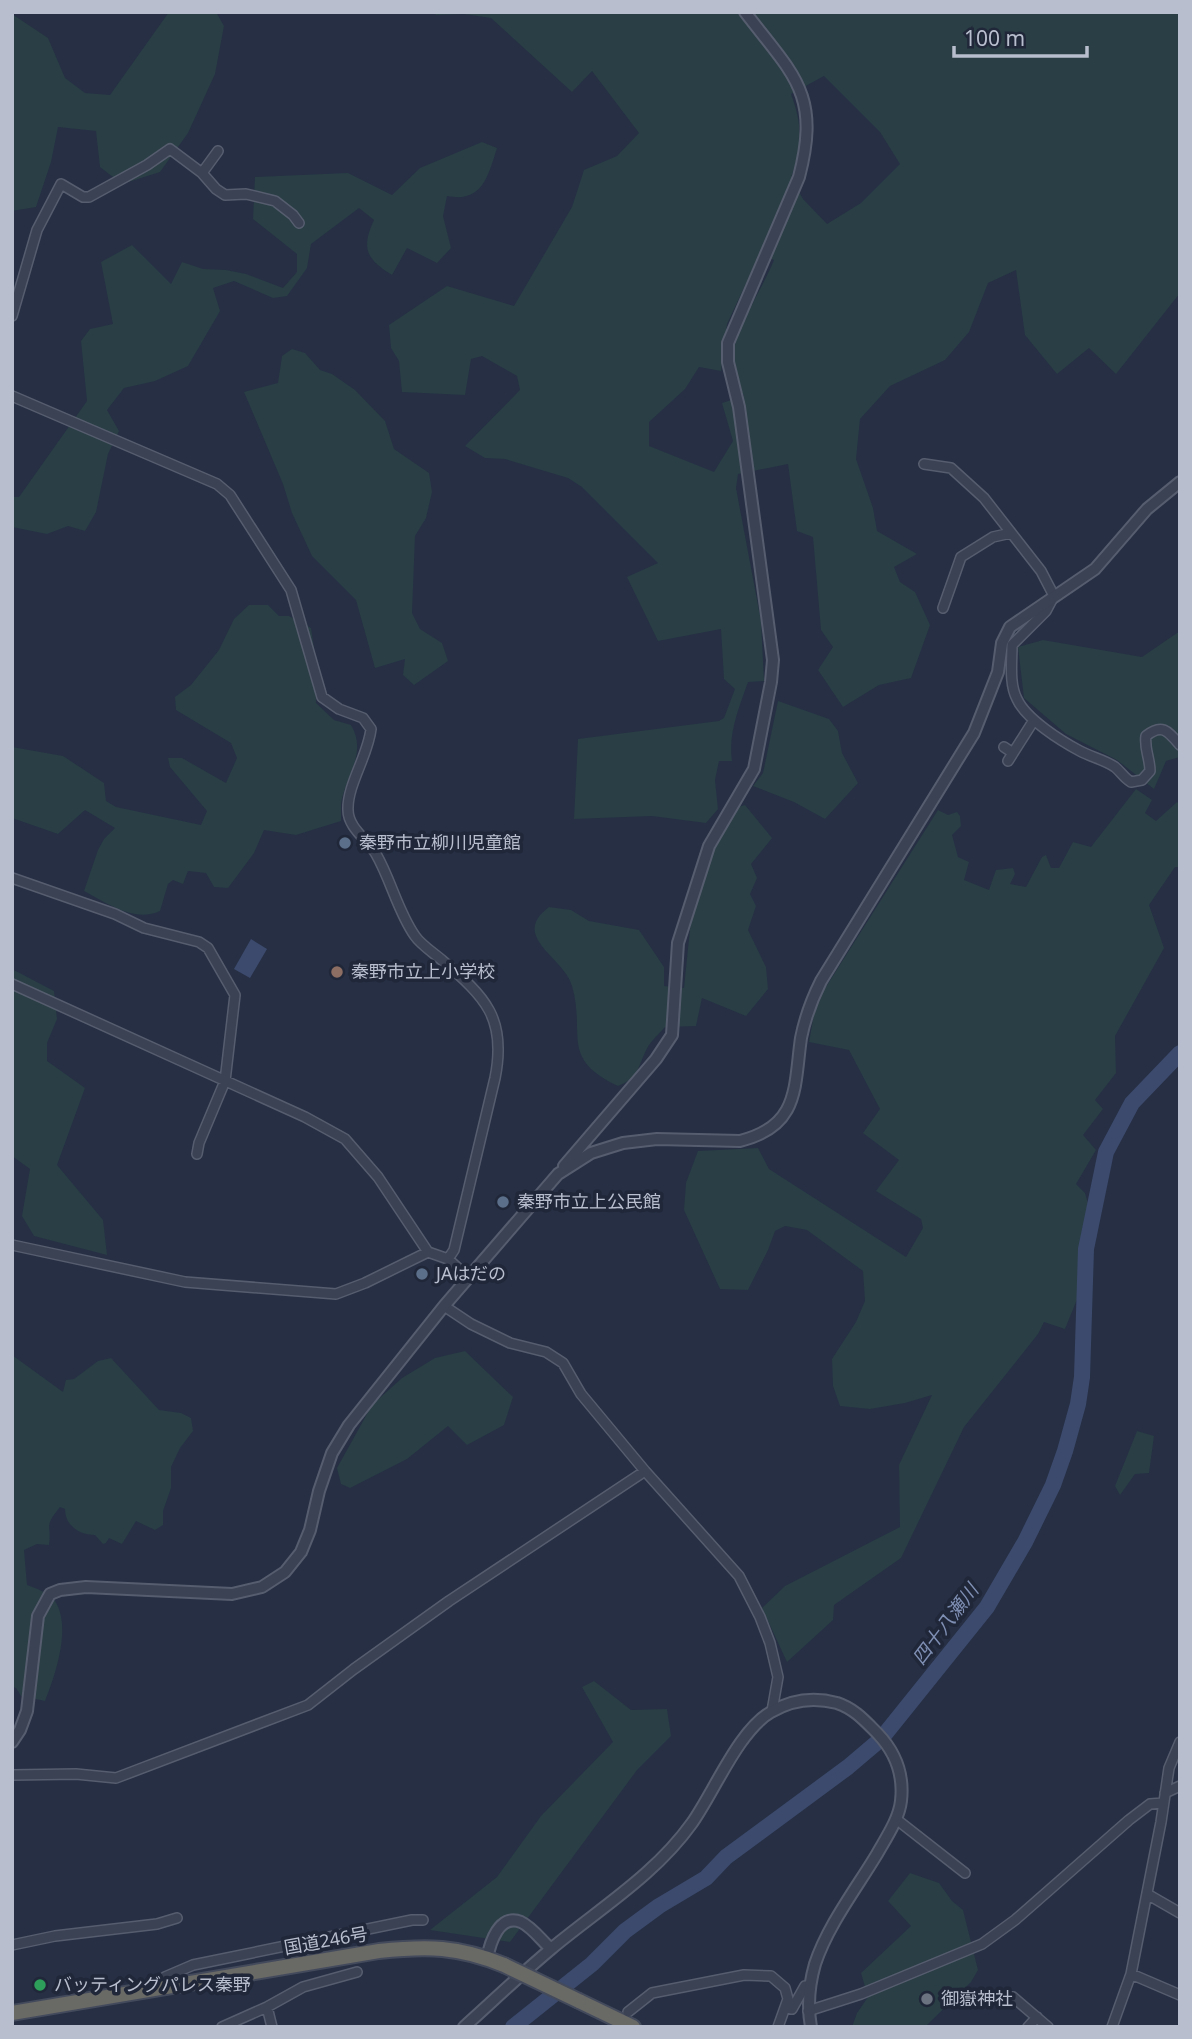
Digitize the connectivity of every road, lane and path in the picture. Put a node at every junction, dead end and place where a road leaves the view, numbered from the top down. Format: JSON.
{"nodes":[{"id":1,"x":746,"y":12,"type":"edge"},
{"id":2,"x":218,"y":151,"type":"dead end"},
{"id":3,"x":202,"y":173,"type":"junction"},
{"id":4,"x":299,"y":223,"type":"dead end"},
{"id":5,"x":12,"y":316,"type":"edge"},
{"id":6,"x":12,"y":396,"type":"edge"},
{"id":7,"x":924,"y":464,"type":"dead end"},
{"id":8,"x":1180,"y":482,"type":"edge"},
{"id":9,"x":1011,"y":533,"type":"junction"},
{"id":10,"x":1054,"y":596,"type":"junction"},
{"id":11,"x":943,"y":608,"type":"dead end"},
{"id":12,"x":1034,"y":720,"type":"junction"},
{"id":13,"x":1180,"y":745,"type":"edge"},
{"id":14,"x":1004,"y":747,"type":"dead end"},
{"id":15,"x":12,"y":878,"type":"edge"},
{"id":16,"x":12,"y":984,"type":"edge"},
{"id":17,"x":225,"y":1081,"type":"junction"},
{"id":18,"x":197,"y":1154,"type":"dead end"},
{"id":19,"x":558,"y":1174,"type":"junction"},
{"id":20,"x":12,"y":1245,"type":"edge"},
{"id":21,"x":428,"y":1252,"type":"junction"},
{"id":22,"x":448,"y":1259,"type":"junction"},
{"id":23,"x":468,"y":1277,"type":"junction"},
{"id":24,"x":444,"y":1306,"type":"junction"},
{"id":25,"x":645,"y":1471,"type":"junction"},
{"id":26,"x":772,"y":1711,"type":"junction"},
{"id":27,"x":12,"y":1742,"type":"edge"},
{"id":28,"x":1180,"y":1742,"type":"edge"},
{"id":29,"x":12,"y":1775,"type":"edge"},
{"id":30,"x":1180,"y":1786,"type":"edge"},
{"id":31,"x":1164,"y":1798,"type":"junction"},
{"id":32,"x":896,"y":1819,"type":"junction"},
{"id":33,"x":965,"y":1873,"type":"dead end"},
{"id":34,"x":1147,"y":1894,"type":"junction"},
{"id":35,"x":1180,"y":1913,"type":"edge"},
{"id":36,"x":177,"y":1917,"type":"dead end"},
{"id":37,"x":423,"y":1920,"type":"dead end"},
{"id":38,"x":12,"y":1945,"type":"edge"},
{"id":39,"x":551,"y":1949,"type":"junction"},
{"id":40,"x":487,"y":1959,"type":"junction"},
{"id":41,"x":356,"y":1972,"type":"dead end"},
{"id":42,"x":1131,"y":1974,"type":"junction"},
{"id":43,"x":809,"y":1986,"type":"junction"},
{"id":44,"x":166,"y":1988,"type":"junction"},
{"id":45,"x":1180,"y":1995,"type":"edge"},
{"id":46,"x":1013,"y":1997,"type":"dead end"},
{"id":47,"x":267,"y":2007,"type":"junction"},
{"id":48,"x":787,"y":2008,"type":"junction"},
{"id":49,"x":808,"y":2011,"type":"junction"},
{"id":50,"x":628,"y":2012,"type":"dead end"},
{"id":51,"x":12,"y":2013,"type":"edge"},
{"id":52,"x":1037,"y":2017,"type":"junction"},
{"id":53,"x":222,"y":2027,"type":"edge"},
{"id":54,"x":272,"y":2027,"type":"edge"},
{"id":55,"x":464,"y":2027,"type":"edge"},
{"id":56,"x":633,"y":2027,"type":"edge"},
{"id":57,"x":778,"y":2027,"type":"edge"},
{"id":58,"x":811,"y":2027,"type":"edge"},
{"id":59,"x":1028,"y":2027,"type":"edge"},
{"id":60,"x":1048,"y":2027,"type":"edge"},
{"id":61,"x":1112,"y":2027,"type":"edge"}],
"edges":[{"from":1,"to":19,"type":"street"},
{"from":2,"to":3,"type":"street"},
{"from":3,"to":4,"type":"street"},
{"from":3,"to":5,"type":"street"},
{"from":6,"to":22,"type":"street"},
{"from":7,"to":9,"type":"street"},
{"from":8,"to":10,"type":"street"},
{"from":9,"to":10,"type":"street"},
{"from":9,"to":11,"type":"street"},
{"from":10,"to":12,"type":"street"},
{"from":10,"to":19,"type":"street"},
{"from":12,"to":13,"type":"street"},
{"from":12,"to":14,"type":"street"},
{"from":15,"to":17,"type":"street"},
{"from":16,"to":17,"type":"street"},
{"from":17,"to":18,"type":"street"},
{"from":17,"to":21,"type":"street"},
{"from":19,"to":23,"type":"street"},
{"from":20,"to":21,"type":"street"},
{"from":21,"to":22,"type":"street"},
{"from":22,"to":23,"type":"street"},
{"from":23,"to":24,"type":"street"},
{"from":24,"to":25,"type":"street"},
{"from":24,"to":27,"type":"street"},
{"from":25,"to":26,"type":"street"},
{"from":25,"to":29,"type":"street"},
{"from":26,"to":32,"type":"street"},
{"from":26,"to":39,"type":"street"},
{"from":28,"to":31,"type":"street"},
{"from":30,"to":31,"type":"street"},
{"from":31,"to":34,"type":"street"},
{"from":31,"to":49,"type":"street"},
{"from":32,"to":33,"type":"street"},
{"from":32,"to":43,"type":"street"},
{"from":34,"to":35,"type":"street"},
{"from":34,"to":42,"type":"street"},
{"from":36,"to":38,"type":"street"},
{"from":37,"to":44,"type":"street"},
{"from":39,"to":40,"type":"street"},
{"from":39,"to":55,"type":"street"},
{"from":40,"to":44,"type":"highway","name":"国道246号"},
{"from":40,"to":56,"type":"highway","name":"国道246号","bridge":true},
{"from":41,"to":47,"type":"street"},
{"from":42,"to":45,"type":"street"},
{"from":42,"to":61,"type":"street"},
{"from":43,"to":48,"type":"street"},
{"from":43,"to":49,"type":"street"},
{"from":44,"to":51,"type":"highway","name":"国道246号"},
{"from":46,"to":52,"type":"street"},
{"from":47,"to":53,"type":"street"},
{"from":47,"to":54,"type":"street"},
{"from":48,"to":50,"type":"street"},
{"from":48,"to":57,"type":"street"},
{"from":49,"to":58,"type":"street"},
{"from":52,"to":59,"type":"street"},
{"from":52,"to":60,"type":"street"}]}
